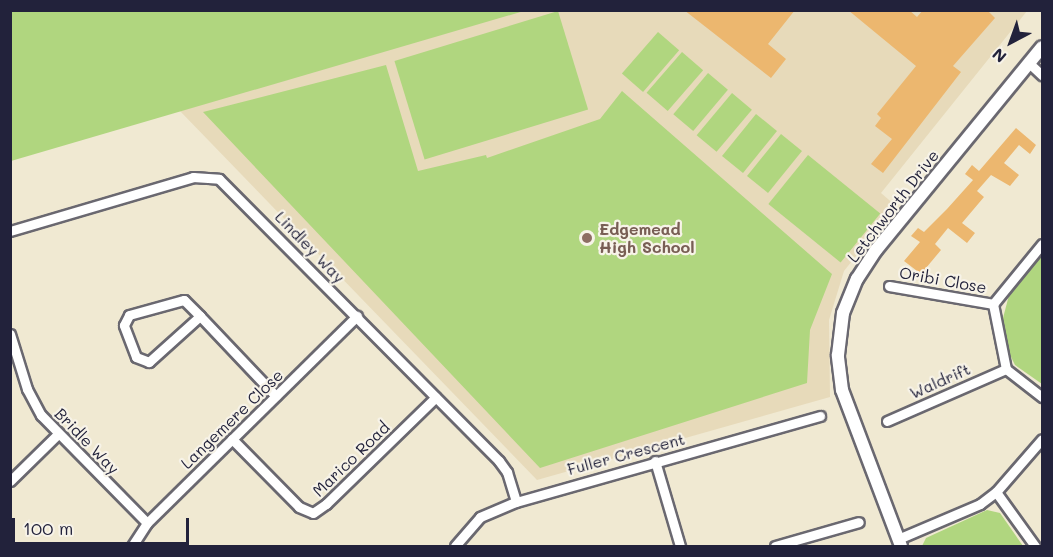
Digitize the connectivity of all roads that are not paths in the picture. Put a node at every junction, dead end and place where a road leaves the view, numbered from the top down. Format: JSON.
{"nodes":[{"id":1,"x":1042,"y":46,"type":"edge"},
{"id":2,"x":1029,"y":63,"type":"junction"},
{"id":3,"x":1042,"y":75,"type":"edge"},
{"id":4,"x":10,"y":231,"type":"edge"},
{"id":5,"x":1042,"y":244,"type":"edge"},
{"id":6,"x":889,"y":286,"type":"dead end"},
{"id":7,"x":993,"y":304,"type":"junction"},
{"id":8,"x":200,"y":316,"type":"junction"},
{"id":9,"x":357,"y":316,"type":"junction"},
{"id":10,"x":10,"y":334,"type":"edge"},
{"id":11,"x":1006,"y":369,"type":"junction"},
{"id":12,"x":276,"y":396,"type":"junction"},
{"id":13,"x":436,"y":397,"type":"junction"},
{"id":14,"x":1042,"y":397,"type":"edge"},
{"id":15,"x":820,"y":417,"type":"dead end"},
{"id":16,"x":887,"y":421,"type":"dead end"},
{"id":17,"x":57,"y":435,"type":"junction"},
{"id":18,"x":232,"y":439,"type":"junction"},
{"id":19,"x":1042,"y":439,"type":"edge"},
{"id":20,"x":655,"y":461,"type":"junction"},
{"id":21,"x":10,"y":481,"type":"edge"},
{"id":22,"x":996,"y":492,"type":"junction"},
{"id":23,"x":516,"y":502,"type":"junction"},
{"id":24,"x":858,"y":522,"type":"dead end"},
{"id":25,"x":147,"y":523,"type":"junction"},
{"id":26,"x":899,"y":543,"type":"edge"},
{"id":27,"x":132,"y":546,"type":"edge"},
{"id":28,"x":456,"y":546,"type":"edge"},
{"id":29,"x":680,"y":546,"type":"edge"},
{"id":30,"x":775,"y":546,"type":"edge"},
{"id":31,"x":1035,"y":546,"type":"edge"}],
"edges":[{"from":1,"to":2,"type":"street","name":"Letchworth Drive"},
{"from":2,"to":3,"type":"street"},
{"from":2,"to":26,"type":"street","name":"Letchworth Drive"},
{"from":4,"to":9,"type":"street","name":"Lindley Way"},
{"from":5,"to":7,"type":"street"},
{"from":6,"to":7,"type":"street","name":"Oribi Close"},
{"from":7,"to":11,"type":"street"},
{"from":8,"to":8,"type":"street"},
{"from":8,"to":12,"type":"street"},
{"from":9,"to":12,"type":"street","name":"Langemere Close"},
{"from":9,"to":13,"type":"street","name":"Lindley Way"},
{"from":10,"to":17,"type":"street","name":"Bridle Way"},
{"from":11,"to":14,"type":"street"},
{"from":11,"to":16,"type":"street","name":"Waldrift"},
{"from":12,"to":18,"type":"street","name":"Langemere Close"},
{"from":13,"to":18,"type":"street","name":"Marico Road"},
{"from":13,"to":23,"type":"street","name":"Lindley Way"},
{"from":15,"to":20,"type":"street","name":"Fuller Crescent"},
{"from":17,"to":21,"type":"street"},
{"from":17,"to":25,"type":"street","name":"Bridle Way"},
{"from":18,"to":25,"type":"street","name":"Langemere Close"},
{"from":19,"to":22,"type":"street"},
{"from":20,"to":23,"type":"street","name":"Fuller Crescent"},
{"from":20,"to":29,"type":"street"},
{"from":22,"to":26,"type":"street"},
{"from":22,"to":31,"type":"street"},
{"from":23,"to":28,"type":"street","name":"Fuller Crescent"},
{"from":24,"to":30,"type":"street"},
{"from":25,"to":27,"type":"street","name":"Langemere Close"}]}
